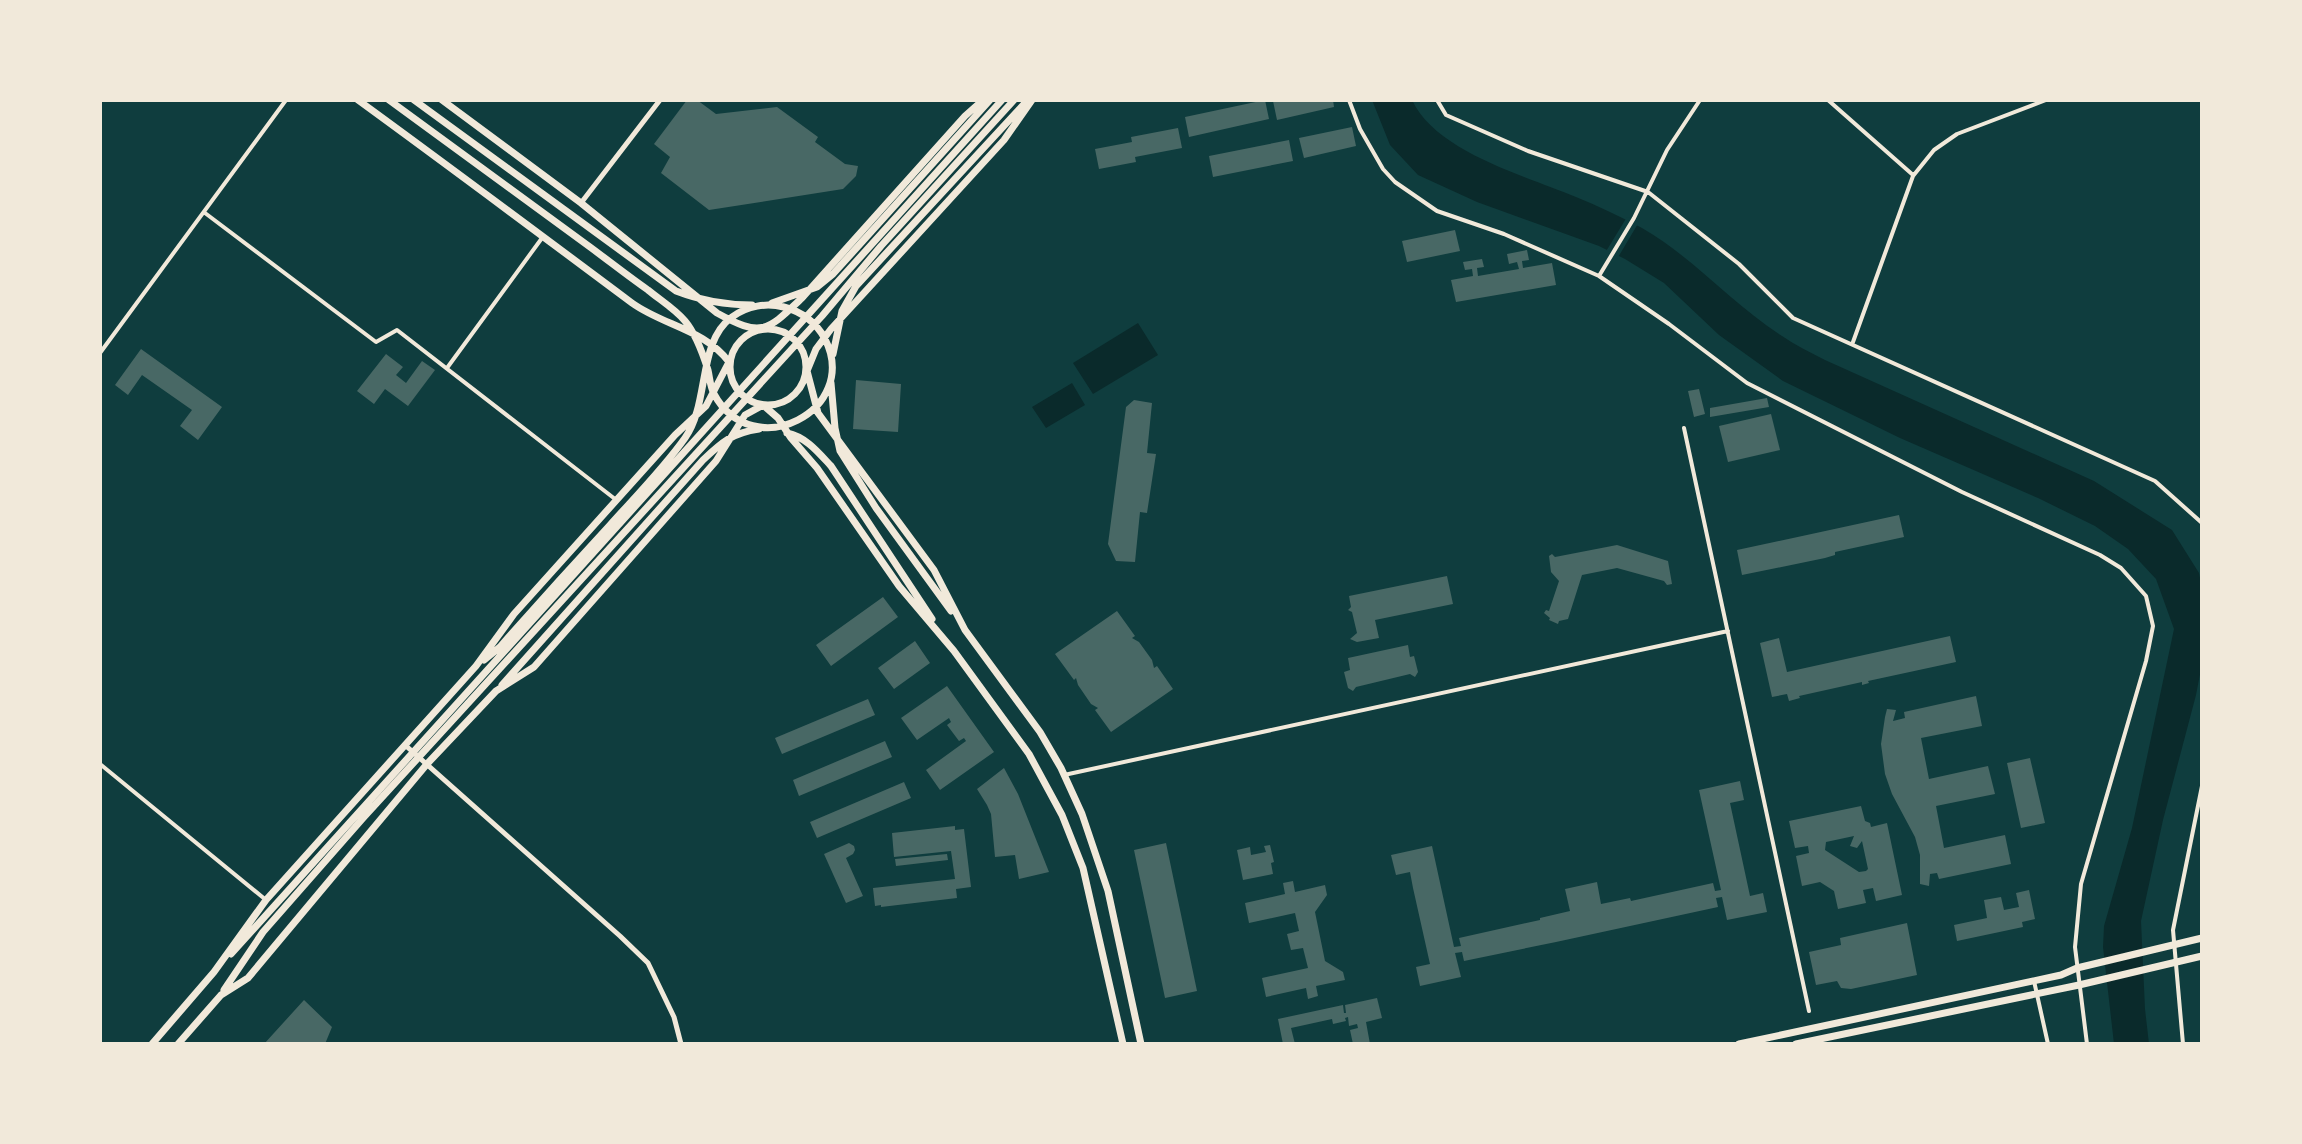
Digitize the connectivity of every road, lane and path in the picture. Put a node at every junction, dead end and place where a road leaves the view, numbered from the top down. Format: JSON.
{"nodes":[{"id":1,"x":286,"y":100,"type":"edge"},
{"id":2,"x":358,"y":100,"type":"edge"},
{"id":3,"x":389,"y":100,"type":"edge"},
{"id":4,"x":414,"y":100,"type":"edge"},
{"id":5,"x":442,"y":100,"type":"edge"},
{"id":6,"x":660,"y":100,"type":"edge"},
{"id":7,"x":983,"y":100,"type":"edge"},
{"id":8,"x":990,"y":100,"type":"edge"},
{"id":9,"x":1002,"y":100,"type":"edge"},
{"id":10,"x":1014,"y":100,"type":"edge"},
{"id":11,"x":1030,"y":100,"type":"edge"},
{"id":12,"x":1349,"y":100,"type":"edge"},
{"id":13,"x":1437,"y":100,"type":"edge"},
{"id":14,"x":1700,"y":100,"type":"edge"},
{"id":15,"x":1828,"y":100,"type":"edge"},
{"id":16,"x":2046,"y":100,"type":"edge"},
{"id":17,"x":1913,"y":176,"type":"junction"},
{"id":18,"x":1648,"y":192,"type":"junction"},
{"id":19,"x":581,"y":203,"type":"junction"},
{"id":20,"x":205,"y":213,"type":"junction"},
{"id":21,"x":544,"y":236,"type":"junction"},
{"id":22,"x":1599,"y":276,"type":"junction"},
{"id":23,"x":769,"y":305,"type":"junction"},
{"id":24,"x":762,"y":329,"type":"junction"},
{"id":25,"x":1853,"y":343,"type":"junction"},
{"id":26,"x":100,"y":353,"type":"edge"},
{"id":27,"x":729,"y":362,"type":"junction"},
{"id":28,"x":447,"y":368,"type":"junction"},
{"id":29,"x":707,"y":369,"type":"junction"},
{"id":30,"x":807,"y":371,"type":"junction"},
{"id":31,"x":831,"y":376,"type":"junction"},
{"id":32,"x":763,"y":405,"type":"junction"},
{"id":33,"x":767,"y":428,"type":"junction"},
{"id":34,"x":1684,"y":428,"type":"dead end"},
{"id":35,"x":617,"y":500,"type":"junction"},
{"id":36,"x":2202,"y":523,"type":"edge"},
{"id":37,"x":965,"y":630,"type":"junction"},
{"id":38,"x":1728,"y":631,"type":"junction"},
{"id":39,"x":954,"y":651,"type":"junction"},
{"id":40,"x":476,"y":666,"type":"junction"},
{"id":41,"x":496,"y":691,"type":"junction"},
{"id":42,"x":405,"y":745,"type":"junction"},
{"id":43,"x":100,"y":764,"type":"edge"},
{"id":44,"x":427,"y":764,"type":"junction"},
{"id":45,"x":1064,"y":775,"type":"junction"},
{"id":46,"x":2202,"y":786,"type":"edge"},
{"id":47,"x":266,"y":900,"type":"junction"},
{"id":48,"x":261,"y":929,"type":"junction"},
{"id":49,"x":2202,"y":938,"type":"edge"},
{"id":50,"x":2173,"y":944,"type":"junction"},
{"id":51,"x":2202,"y":956,"type":"edge"},
{"id":52,"x":2174,"y":962,"type":"junction"},
{"id":53,"x":2077,"y":968,"type":"junction"},
{"id":54,"x":214,"y":972,"type":"junction"},
{"id":55,"x":2034,"y":981,"type":"junction"},
{"id":56,"x":2079,"y":985,"type":"junction"},
{"id":57,"x":2037,"y":994,"type":"junction"},
{"id":58,"x":221,"y":995,"type":"junction"},
{"id":59,"x":1809,"y":1011,"type":"dead end"},
{"id":60,"x":152,"y":1044,"type":"edge"},
{"id":61,"x":178,"y":1044,"type":"edge"},
{"id":62,"x":681,"y":1044,"type":"edge"},
{"id":63,"x":1123,"y":1044,"type":"edge"},
{"id":64,"x":1141,"y":1044,"type":"edge"},
{"id":65,"x":1739,"y":1044,"type":"edge"},
{"id":66,"x":1796,"y":1044,"type":"edge"},
{"id":67,"x":2048,"y":1044,"type":"edge"},
{"id":68,"x":2087,"y":1044,"type":"edge"},
{"id":69,"x":2183,"y":1044,"type":"edge"}],
"edges":[{"from":1,"to":20,"type":"street"},
{"from":2,"to":21,"type":"main road"},
{"from":3,"to":29,"type":"main road"},
{"from":4,"to":23,"type":"main road"},
{"from":5,"to":19,"type":"main road"},
{"from":6,"to":19,"type":"street"},
{"from":7,"to":24,"type":"main road"},
{"from":8,"to":23,"type":"main road"},
{"from":9,"to":48,"type":"main road"},
{"from":10,"to":48,"type":"main road"},
{"from":11,"to":30,"type":"main road"},
{"from":11,"to":31,"type":"main road"},
{"from":12,"to":22,"type":"street"},
{"from":13,"to":18,"type":"street"},
{"from":14,"to":18,"type":"street"},
{"from":15,"to":17,"type":"street"},
{"from":16,"to":17,"type":"street"},
{"from":17,"to":25,"type":"street"},
{"from":18,"to":22,"type":"street"},
{"from":18,"to":25,"type":"street"},
{"from":19,"to":24,"type":"main road"},
{"from":20,"to":26,"type":"street"},
{"from":20,"to":28,"type":"street"},
{"from":21,"to":27,"type":"main road"},
{"from":21,"to":28,"type":"street"},
{"from":22,"to":53,"type":"street"},
{"from":23,"to":29,"type":"main road"},
{"from":23,"to":31,"type":"main road"},
{"from":24,"to":27,"type":"main road"},
{"from":24,"to":30,"type":"main road"},
{"from":25,"to":36,"type":"street"},
{"from":27,"to":32,"type":"main road"},
{"from":27,"to":35,"type":"main road"},
{"from":28,"to":35,"type":"street"},
{"from":29,"to":33,"type":"main road"},
{"from":29,"to":40,"type":"main road"},
{"from":30,"to":32,"type":"main road"},
{"from":30,"to":37,"type":"main road"},
{"from":31,"to":33,"type":"main road"},
{"from":31,"to":37,"type":"main road"},
{"from":32,"to":39,"type":"main road"},
{"from":32,"to":41,"type":"main road"},
{"from":33,"to":39,"type":"main road"},
{"from":33,"to":41,"type":"main road"},
{"from":34,"to":38,"type":"street"},
{"from":35,"to":40,"type":"main road"},
{"from":37,"to":45,"type":"main road"},
{"from":38,"to":45,"type":"street"},
{"from":38,"to":59,"type":"street"},
{"from":39,"to":63,"type":"main road"},
{"from":40,"to":42,"type":"main road"},
{"from":41,"to":44,"type":"main road"},
{"from":42,"to":44,"type":"street"},
{"from":42,"to":47,"type":"main road"},
{"from":43,"to":47,"type":"street"},
{"from":44,"to":58,"type":"main road"},
{"from":44,"to":62,"type":"street"},
{"from":45,"to":64,"type":"main road"},
{"from":46,"to":50,"type":"street"},
{"from":47,"to":54,"type":"main road"},
{"from":48,"to":54,"type":"main road"},
{"from":48,"to":58,"type":"main road"},
{"from":49,"to":50,"type":"main road"},
{"from":50,"to":52,"type":"street"},
{"from":50,"to":53,"type":"main road"},
{"from":51,"to":52,"type":"main road"},
{"from":52,"to":56,"type":"main road"},
{"from":52,"to":69,"type":"street"},
{"from":53,"to":55,"type":"main road"},
{"from":53,"to":56,"type":"street"},
{"from":54,"to":60,"type":"main road"},
{"from":55,"to":57,"type":"street"},
{"from":55,"to":65,"type":"main road"},
{"from":56,"to":57,"type":"main road"},
{"from":56,"to":68,"type":"street"},
{"from":57,"to":66,"type":"main road"},
{"from":57,"to":67,"type":"street"},
{"from":58,"to":61,"type":"main road"}]}
